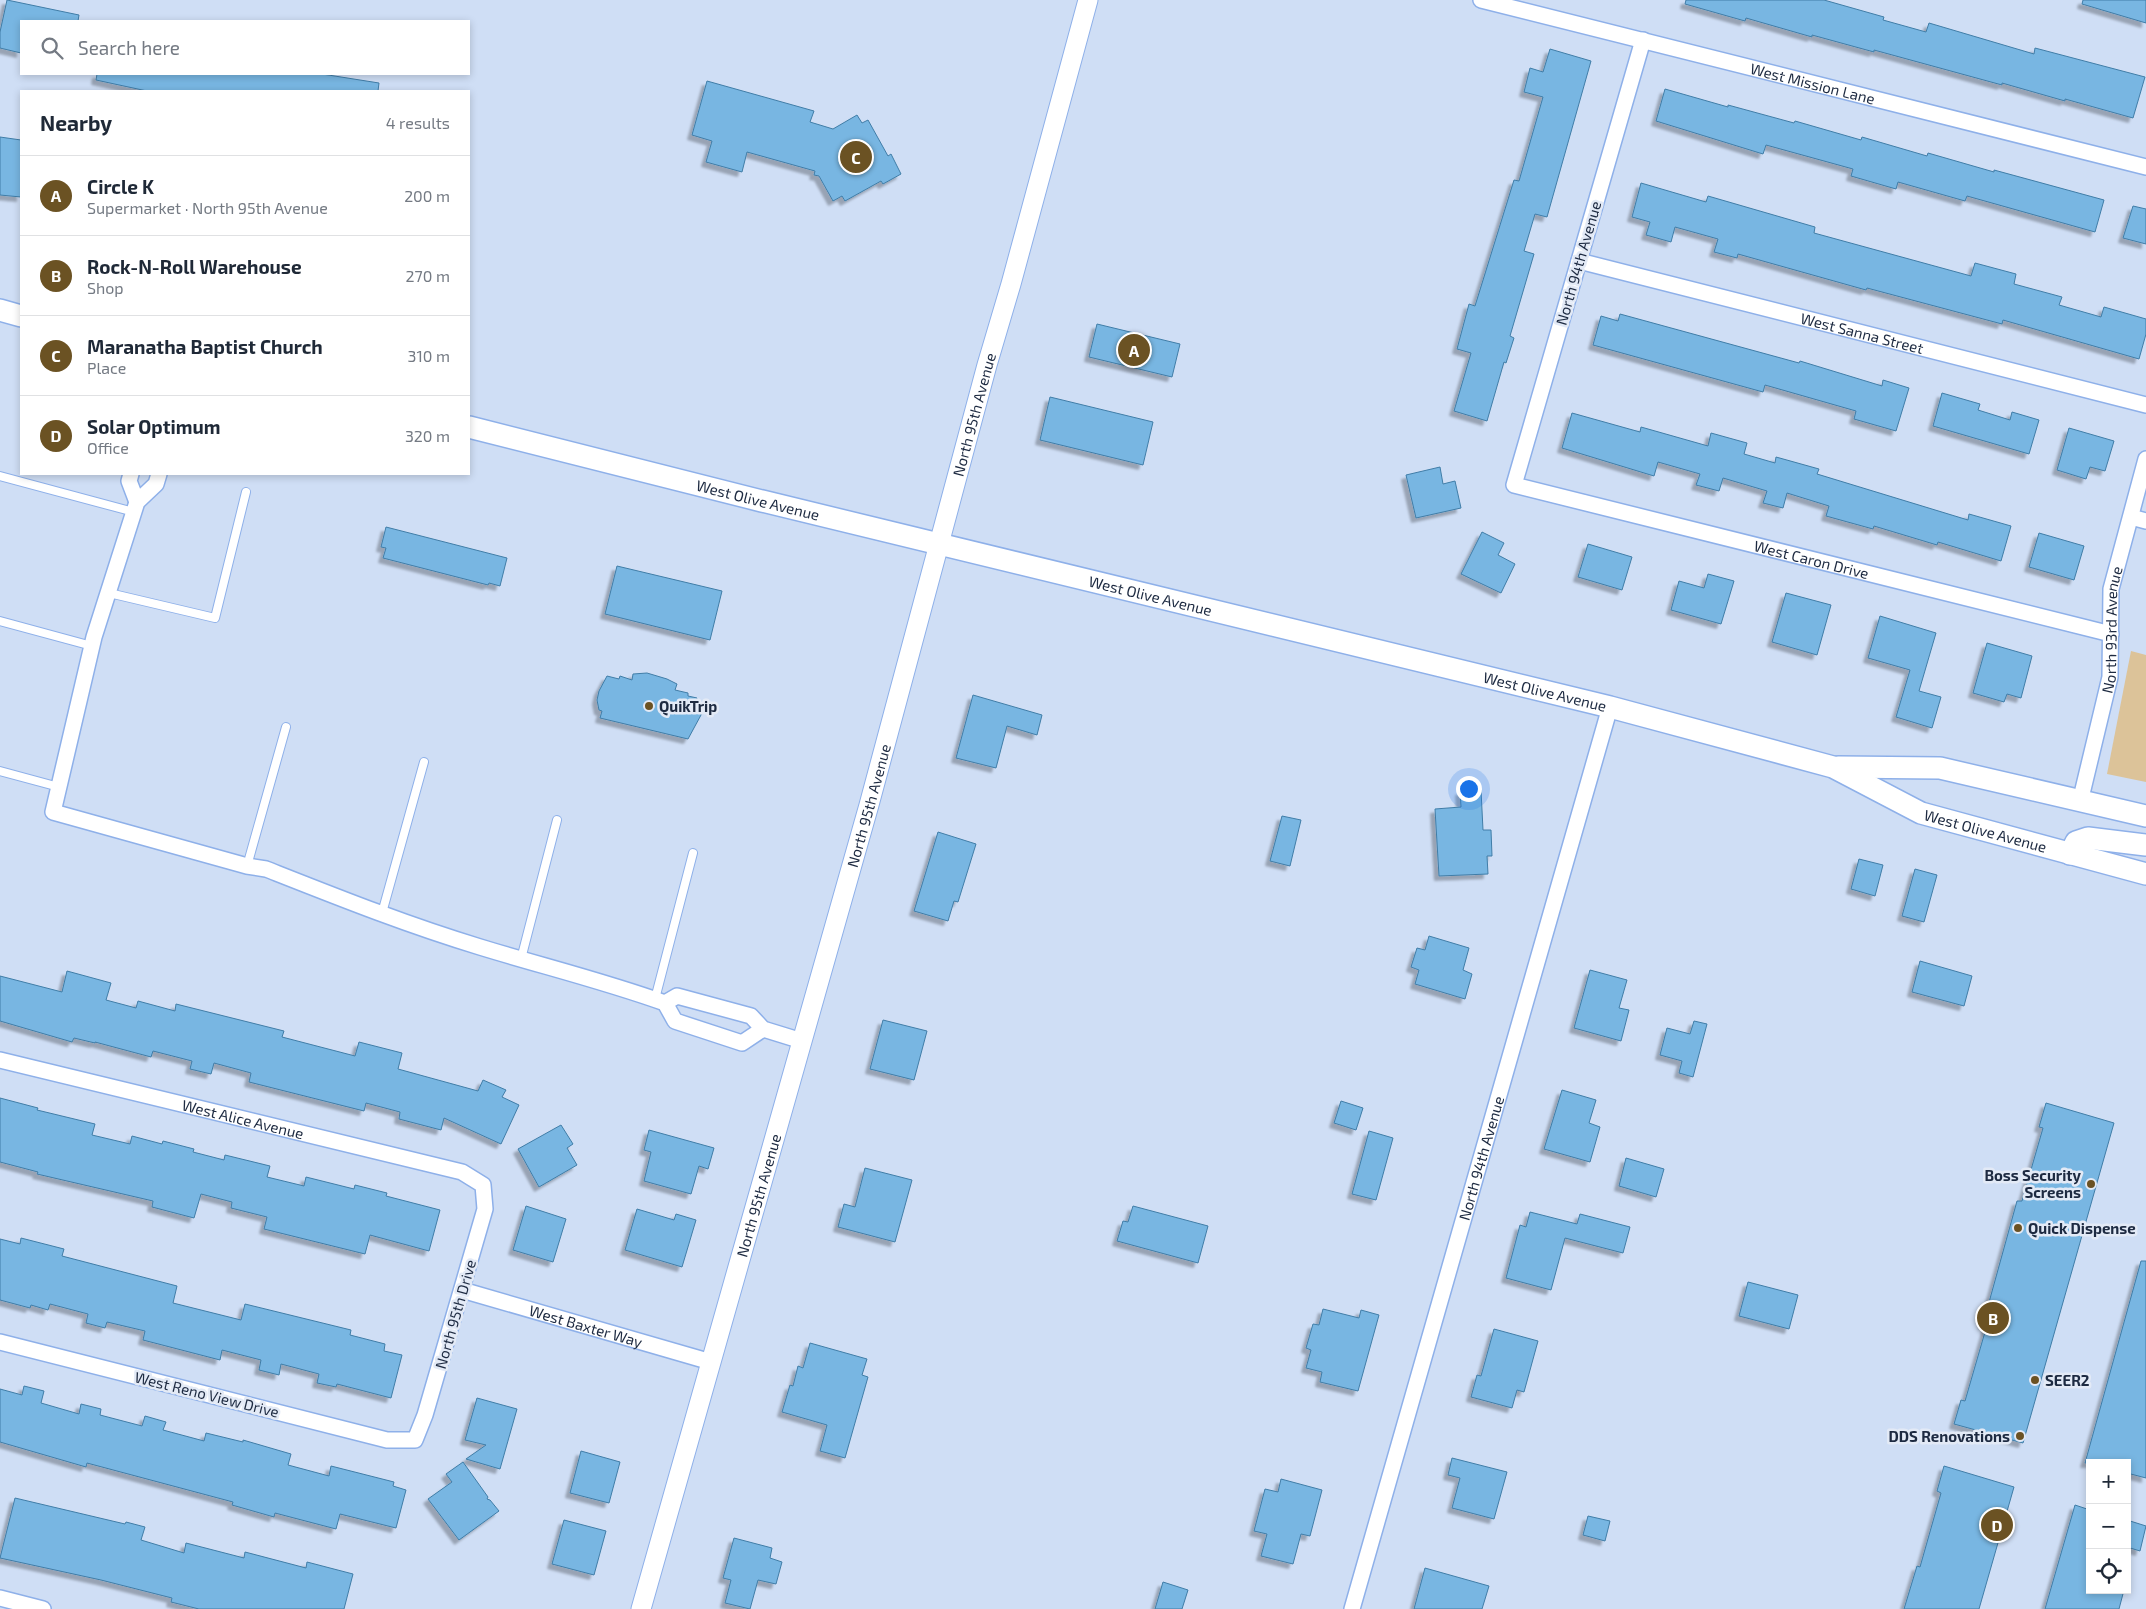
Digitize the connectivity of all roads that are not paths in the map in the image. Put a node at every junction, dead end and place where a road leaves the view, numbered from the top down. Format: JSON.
{"nodes":[{"id":1,"x":1088,"y":0,"type":"edge"},
{"id":2,"x":1481,"y":0,"type":"edge"},
{"id":3,"x":1643,"y":40,"type":"junction"},
{"id":4,"x":2146,"y":167,"type":"edge"},
{"id":5,"x":1579,"y":261,"type":"junction"},
{"id":6,"x":0,"y":310,"type":"edge"},
{"id":7,"x":20,"y":316,"type":"edge"},
{"id":8,"x":2146,"y":405,"type":"edge"},
{"id":9,"x":470,"y":427,"type":"edge"},
{"id":10,"x":2146,"y":459,"type":"edge"},
{"id":11,"x":131,"y":475,"type":"edge"},
{"id":12,"x":159,"y":475,"type":"edge"},
{"id":13,"x":0,"y":476,"type":"edge"},
{"id":14,"x":1514,"y":485,"type":"joint"},
{"id":15,"x":246,"y":492,"type":"dead end"},
{"id":16,"x":135,"y":507,"type":"junction"},
{"id":17,"x":2131,"y":517,"type":"junction"},
{"id":18,"x":2146,"y":521,"type":"edge"},
{"id":19,"x":939,"y":544,"type":"junction"},
{"id":20,"x":108,"y":593,"type":"junction"},
{"id":21,"x":0,"y":621,"type":"edge"},
{"id":22,"x":2111,"y":634,"type":"junction"},
{"id":23,"x":92,"y":646,"type":"junction"},
{"id":24,"x":1610,"y":708,"type":"junction"},
{"id":25,"x":286,"y":727,"type":"dead end"},
{"id":26,"x":424,"y":762,"type":"dead end"},
{"id":27,"x":1833,"y":766,"type":"junction"},
{"id":28,"x":0,"y":771,"type":"edge"},
{"id":29,"x":59,"y":787,"type":"junction"},
{"id":30,"x":2080,"y":802,"type":"junction"},
{"id":31,"x":2146,"y":816,"type":"edge"},
{"id":32,"x":557,"y":820,"type":"dead end"},
{"id":33,"x":2146,"y":845,"type":"edge"},
{"id":34,"x":693,"y":853,"type":"dead end"},
{"id":35,"x":2070,"y":854,"type":"junction"},
{"id":36,"x":247,"y":866,"type":"junction"},
{"id":37,"x":2146,"y":874,"type":"edge"},
{"id":38,"x":382,"y":912,"type":"junction"},
{"id":39,"x":522,"y":959,"type":"junction"},
{"id":40,"x":660,"y":1001,"type":"junction"},
{"id":41,"x":763,"y":1030,"type":"junction"},
{"id":42,"x":802,"y":1041,"type":"junction"},
{"id":43,"x":0,"y":1060,"type":"edge"},
{"id":44,"x":483,"y":1186,"type":"joint"},
{"id":45,"x":462,"y":1290,"type":"junction"},
{"id":46,"x":0,"y":1342,"type":"edge"},
{"id":47,"x":711,"y":1362,"type":"junction"},
{"id":48,"x":415,"y":1440,"type":"joint"},
{"id":49,"x":0,"y":1598,"type":"edge"},
{"id":50,"x":43,"y":1609,"type":"edge"},
{"id":51,"x":641,"y":1609,"type":"edge"},
{"id":52,"x":1352,"y":1609,"type":"edge"}],
"edges":[{"from":1,"to":19,"type":"street","name":"North 95th Avenue"},
{"from":2,"to":3,"type":"street","name":"West Mission Lane"},
{"from":3,"to":4,"type":"street","name":"West Mission Lane"},
{"from":3,"to":5,"type":"street","name":"North 94th Avenue"},
{"from":5,"to":8,"type":"street","name":"West Sanna Street"},
{"from":5,"to":14,"type":"street","name":"North 94th Avenue"},
{"from":6,"to":7,"type":"main road"},
{"from":9,"to":19,"type":"main road","name":"West Olive Avenue"},
{"from":10,"to":17,"type":"street","name":"North 93rd Avenue"},
{"from":11,"to":16,"type":"street"},
{"from":12,"to":16,"type":"street"},
{"from":13,"to":16,"type":"lane"},
{"from":14,"to":22,"type":"street","name":"West Caron Drive"},
{"from":15,"to":20,"type":"lane"},
{"from":16,"to":20,"type":"street"},
{"from":17,"to":18,"type":"street"},
{"from":17,"to":22,"type":"street","name":"North 93rd Avenue"},
{"from":19,"to":24,"type":"main road","name":"West Olive Avenue"},
{"from":19,"to":42,"type":"street","name":"North 95th Avenue"},
{"from":20,"to":23,"type":"street"},
{"from":21,"to":23,"type":"lane"},
{"from":22,"to":30,"type":"street","name":"North 93rd Avenue"},
{"from":23,"to":29,"type":"street"},
{"from":24,"to":27,"type":"main road","name":"West Olive Avenue"},
{"from":24,"to":52,"type":"street","name":"North 94th Avenue"},
{"from":25,"to":36,"type":"lane"},
{"from":26,"to":38,"type":"lane"},
{"from":27,"to":30,"type":"main road","name":"West Olive Avenue"},
{"from":27,"to":35,"type":"main road","name":"West Olive Avenue"},
{"from":28,"to":29,"type":"lane"},
{"from":29,"to":36,"type":"street"},
{"from":30,"to":31,"type":"main road","name":"West Olive Avenue"},
{"from":32,"to":39,"type":"lane"},
{"from":33,"to":35,"type":"main road"},
{"from":34,"to":40,"type":"lane"},
{"from":35,"to":37,"type":"main road","name":"West Olive Avenue"},
{"from":36,"to":38,"type":"street"},
{"from":38,"to":39,"type":"street"},
{"from":39,"to":40,"type":"street"},
{"from":40,"to":41,"type":"street"},
{"from":40,"to":41,"type":"street"},
{"from":41,"to":42,"type":"street"},
{"from":42,"to":47,"type":"street","name":"North 95th Avenue"},
{"from":43,"to":44,"type":"street","name":"West Alice Avenue"},
{"from":44,"to":45,"type":"street","name":"North 95th Drive"},
{"from":45,"to":47,"type":"street","name":"West Baxter Way"},
{"from":45,"to":48,"type":"street","name":"North 95th Drive"},
{"from":46,"to":48,"type":"street","name":"West Reno View Drive"},
{"from":47,"to":51,"type":"street","name":"North 95th Avenue"},
{"from":49,"to":50,"type":"street"}]}
